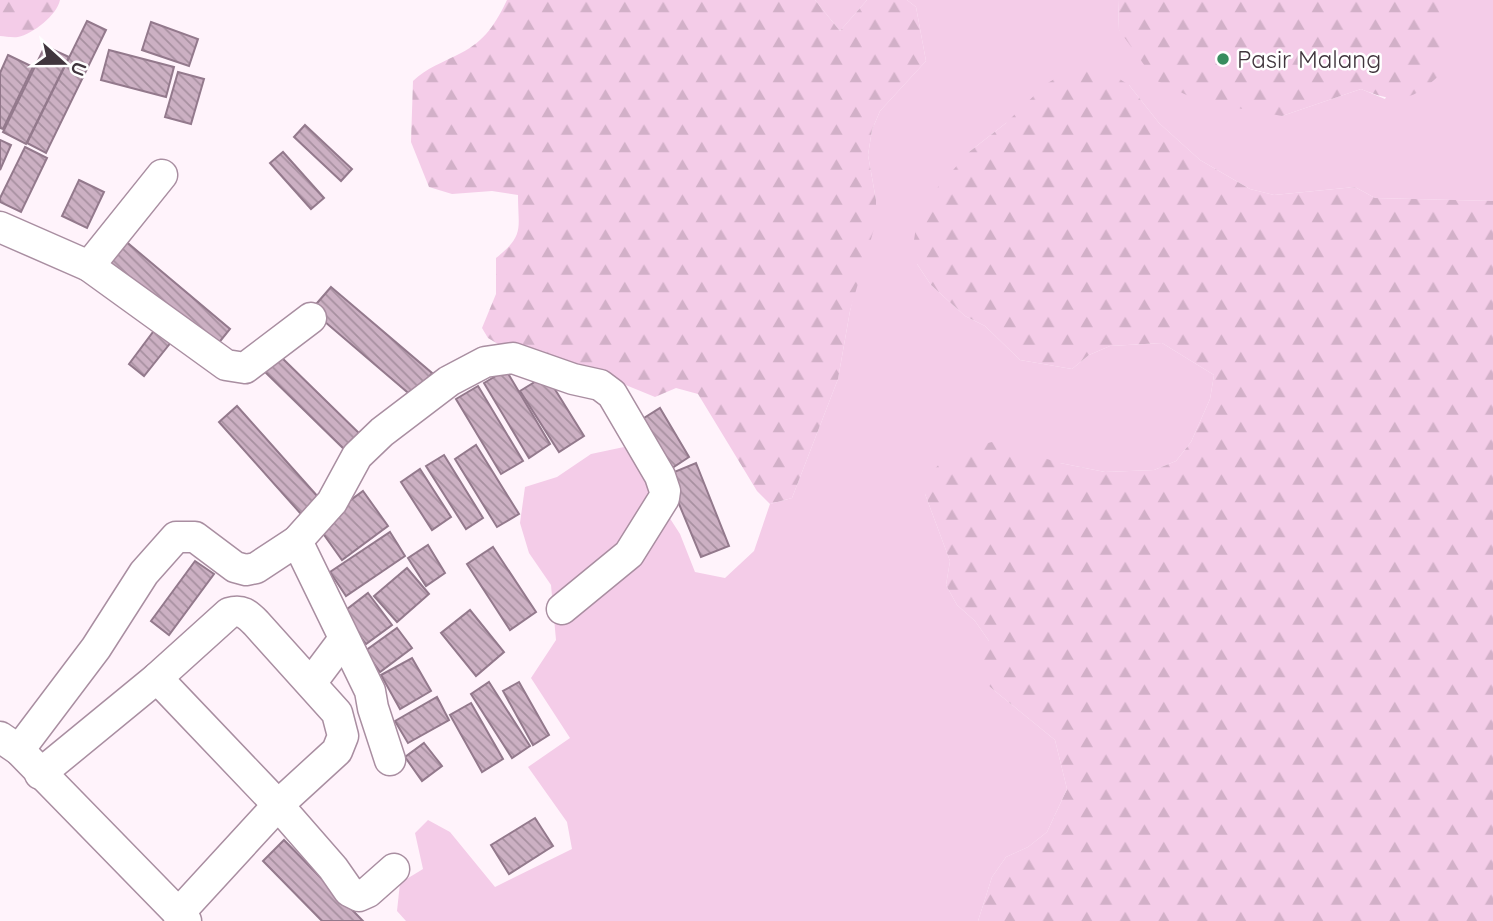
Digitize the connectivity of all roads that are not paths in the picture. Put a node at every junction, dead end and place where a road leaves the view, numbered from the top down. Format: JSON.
{"nodes":[{"id":1,"x":162,"y":175,"type":"dead end"},
{"id":2,"x":0,"y":227,"type":"edge"},
{"id":3,"x":89,"y":266,"type":"junction"},
{"id":4,"x":311,"y":318,"type":"dead end"},
{"id":5,"x":297,"y":541,"type":"junction"},
{"id":6,"x":562,"y":609,"type":"dead end"},
{"id":7,"x":344,"y":639,"type":"junction"},
{"id":8,"x":157,"y":678,"type":"junction"},
{"id":9,"x":310,"y":683,"type":"junction"},
{"id":10,"x":9,"y":744,"type":"edge"},
{"id":11,"x":390,"y":760,"type":"dead end"},
{"id":12,"x":40,"y":774,"type":"junction"},
{"id":13,"x":278,"y":805,"type":"junction"},
{"id":14,"x":394,"y":869,"type":"dead end"},
{"id":15,"x":182,"y":917,"type":"edge"}],
"edges":[{"from":1,"to":3,"type":"street"},
{"from":2,"to":3,"type":"street"},
{"from":3,"to":4,"type":"street"},
{"from":5,"to":6,"type":"street"},
{"from":5,"to":7,"type":"street"},
{"from":5,"to":10,"type":"street"},
{"from":7,"to":9,"type":"street"},
{"from":7,"to":11,"type":"street"},
{"from":8,"to":9,"type":"street"},
{"from":8,"to":12,"type":"street"},
{"from":8,"to":13,"type":"street"},
{"from":9,"to":13,"type":"street"},
{"from":10,"to":12,"type":"street"},
{"from":12,"to":15,"type":"street"},
{"from":13,"to":14,"type":"street"},
{"from":13,"to":15,"type":"street"}]}
